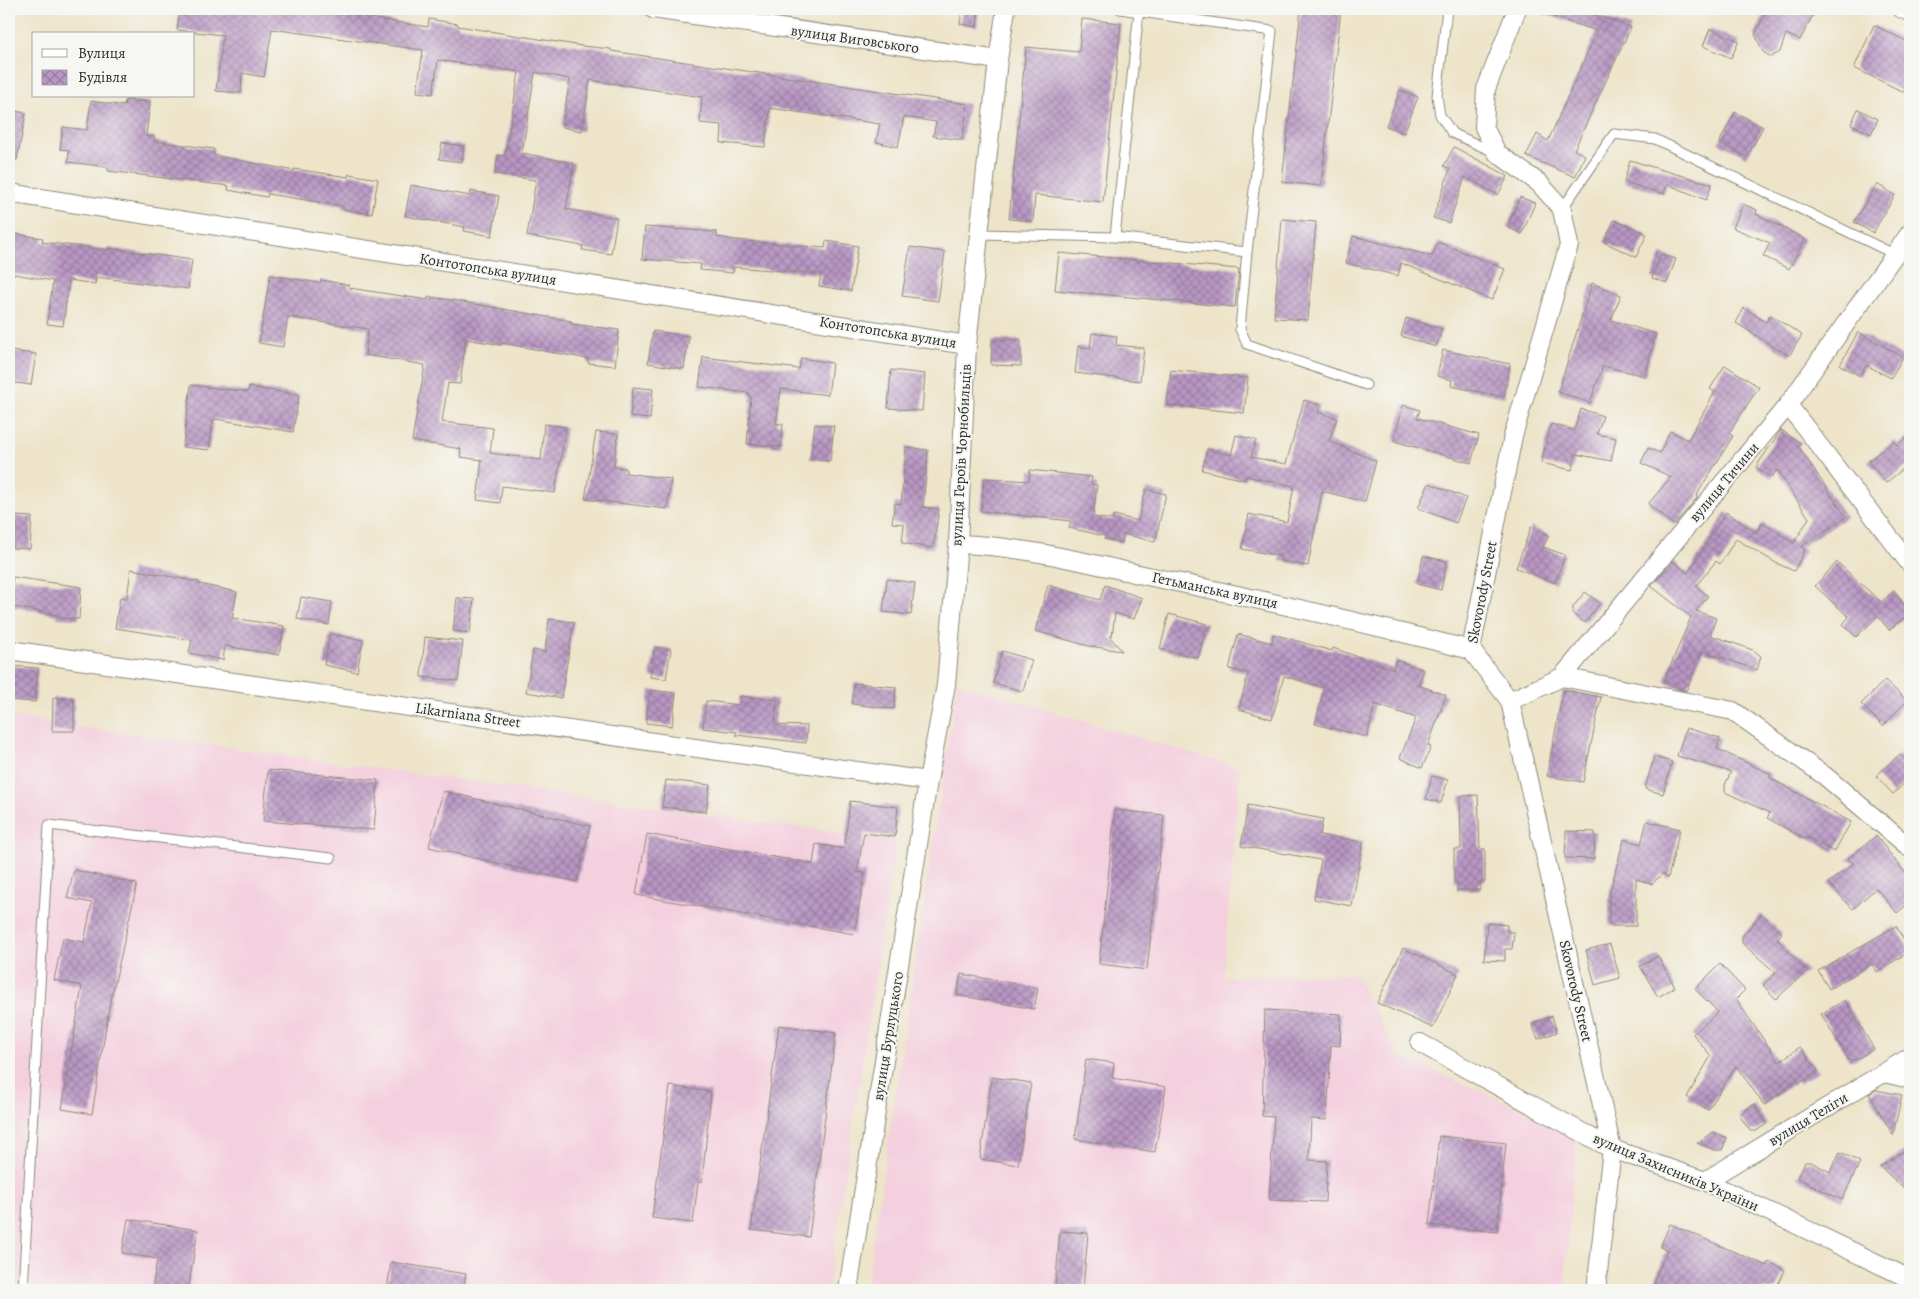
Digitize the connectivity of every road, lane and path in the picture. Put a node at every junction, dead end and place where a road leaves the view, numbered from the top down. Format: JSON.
{"nodes":[{"id":1,"x":653,"y":9,"type":"edge"},
{"id":2,"x":1006,"y":9,"type":"edge"},
{"id":3,"x":1120,"y":9,"type":"edge"},
{"id":4,"x":1447,"y":9,"type":"edge"},
{"id":5,"x":1517,"y":9,"type":"edge"},
{"id":6,"x":1902,"y":9,"type":"edge"},
{"id":7,"x":1139,"y":12,"type":"junction"},
{"id":8,"x":1910,"y":12,"type":"edge"},
{"id":9,"x":998,"y":60,"type":"junction"},
{"id":10,"x":1497,"y":153,"type":"junction"},
{"id":11,"x":9,"y":193,"type":"edge"},
{"id":12,"x":1562,"y":209,"type":"junction"},
{"id":13,"x":1910,"y":233,"type":"edge"},
{"id":14,"x":979,"y":234,"type":"junction"},
{"id":15,"x":1115,"y":237,"type":"junction"},
{"id":16,"x":1247,"y":252,"type":"junction"},
{"id":17,"x":1894,"y":254,"type":"junction"},
{"id":18,"x":967,"y":345,"type":"junction"},
{"id":19,"x":1366,"y":385,"type":"dead end"},
{"id":20,"x":1788,"y":405,"type":"junction"},
{"id":21,"x":958,"y":544,"type":"junction"},
{"id":22,"x":1910,"y":564,"type":"edge"},
{"id":23,"x":9,"y":650,"type":"edge"},
{"id":24,"x":1471,"y":650,"type":"junction"},
{"id":25,"x":1562,"y":677,"type":"junction"},
{"id":26,"x":1510,"y":701,"type":"junction"},
{"id":27,"x":928,"y":781,"type":"junction"},
{"id":28,"x":1910,"y":848,"type":"edge"},
{"id":29,"x":331,"y":858,"type":"dead end"},
{"id":30,"x":1420,"y":1043,"type":"dead end"},
{"id":31,"x":1910,"y":1057,"type":"edge"},
{"id":32,"x":1884,"y":1073,"type":"junction"},
{"id":33,"x":1910,"y":1079,"type":"edge"},
{"id":34,"x":1612,"y":1149,"type":"junction"},
{"id":35,"x":1705,"y":1181,"type":"junction"},
{"id":36,"x":1910,"y":1279,"type":"edge"},
{"id":37,"x":23,"y":1290,"type":"edge"},
{"id":38,"x":848,"y":1290,"type":"edge"},
{"id":39,"x":1596,"y":1290,"type":"edge"}],
"edges":[{"from":1,"to":9,"type":"street","name":"вулиця Виговського"},
{"from":2,"to":9,"type":"street","name":"вулиця Героїв Чорнобильців"},
{"from":3,"to":7,"type":"lane"},
{"from":4,"to":10,"type":"lane"},
{"from":5,"to":10,"type":"street"},
{"from":6,"to":8,"type":"street"},
{"from":7,"to":15,"type":"lane"},
{"from":7,"to":16,"type":"lane"},
{"from":9,"to":14,"type":"street","name":"вулиця Героїв Чорнобильців"},
{"from":10,"to":12,"type":"street"},
{"from":11,"to":18,"type":"street","name":"Контотопська вулиця"},
{"from":12,"to":17,"type":"lane"},
{"from":12,"to":24,"type":"street","name":"Skovorody Street"},
{"from":13,"to":17,"type":"street","name":"вулиця Тичини"},
{"from":14,"to":15,"type":"lane"},
{"from":14,"to":18,"type":"street","name":"вулиця Героїв Чорнобильців"},
{"from":15,"to":16,"type":"lane"},
{"from":16,"to":19,"type":"lane"},
{"from":17,"to":20,"type":"street","name":"вулиця Тичини"},
{"from":18,"to":21,"type":"street","name":"вулиця Героїв Чорнобильців"},
{"from":20,"to":22,"type":"street"},
{"from":20,"to":25,"type":"street","name":"вулиця Тичини"},
{"from":21,"to":24,"type":"street","name":"Гетьманська вулиця"},
{"from":21,"to":27,"type":"street","name":"вулиця Героїв Чорнобильців"},
{"from":23,"to":27,"type":"street","name":"Likarniana Street"},
{"from":24,"to":26,"type":"street","name":"Skovorody Street"},
{"from":25,"to":26,"type":"street","name":"вулиця Тичини"},
{"from":25,"to":28,"type":"street"},
{"from":26,"to":34,"type":"street","name":"Skovorody Street"},
{"from":27,"to":38,"type":"street","name":"вулиця Бурлуцького"},
{"from":29,"to":37,"type":"lane"},
{"from":30,"to":34,"type":"street","name":"вулиця Захисників України"},
{"from":31,"to":32,"type":"street","name":"вулиця Теліги"},
{"from":32,"to":33,"type":"street"},
{"from":32,"to":35,"type":"street","name":"вулиця Теліги"},
{"from":34,"to":35,"type":"street","name":"вулиця Захисників України"},
{"from":34,"to":39,"type":"street","name":"Skovorody Street"},
{"from":35,"to":36,"type":"street","name":"вулиця Захисників України"}]}
